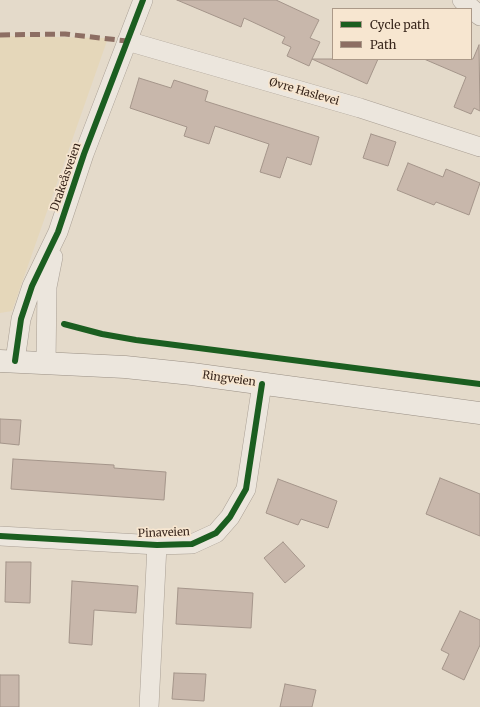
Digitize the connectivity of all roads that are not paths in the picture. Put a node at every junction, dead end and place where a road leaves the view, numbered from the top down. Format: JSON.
{"nodes":[{"id":1,"x":142,"y":0,"type":"edge"},
{"id":2,"x":462,"y":0,"type":"edge"},
{"id":3,"x":471,"y":8,"type":"edge"},
{"id":4,"x":472,"y":9,"type":"edge"},
{"id":5,"x":480,"y":16,"type":"edge"},
{"id":6,"x":127,"y":41,"type":"junction"},
{"id":7,"x":480,"y":148,"type":"edge"},
{"id":8,"x":58,"y":232,"type":"junction"},
{"id":9,"x":8,"y":361,"type":"edge"},
{"id":10,"x":46,"y":364,"type":"junction"},
{"id":11,"x":262,"y":384,"type":"junction"},
{"id":12,"x":480,"y":413,"type":"edge"},
{"id":13,"x":0,"y":536,"type":"edge"},
{"id":14,"x":157,"y":545,"type":"junction"},
{"id":15,"x":149,"y":707,"type":"edge"}],
"edges":[{"from":1,"to":6,"type":"street","name":"Drakeåsveien"},
{"from":2,"to":3,"type":"street"},
{"from":4,"to":5,"type":"street"},
{"from":6,"to":7,"type":"street","name":"Øvre Haslevei"},
{"from":6,"to":8,"type":"street","name":"Drakeåsveien"},
{"from":8,"to":9,"type":"street","name":"Drakeåsveien"},
{"from":8,"to":10,"type":"street","name":"Drakeåsveien"},
{"from":9,"to":10,"type":"main road","name":"Ringveien"},
{"from":10,"to":11,"type":"main road","name":"Ringveien"},
{"from":11,"to":12,"type":"main road","name":"Ringveien"},
{"from":11,"to":14,"type":"street","name":"Pinaveien"},
{"from":13,"to":14,"type":"street","name":"Pinaveien"},
{"from":14,"to":15,"type":"street","name":"Pinaveien"}]}
